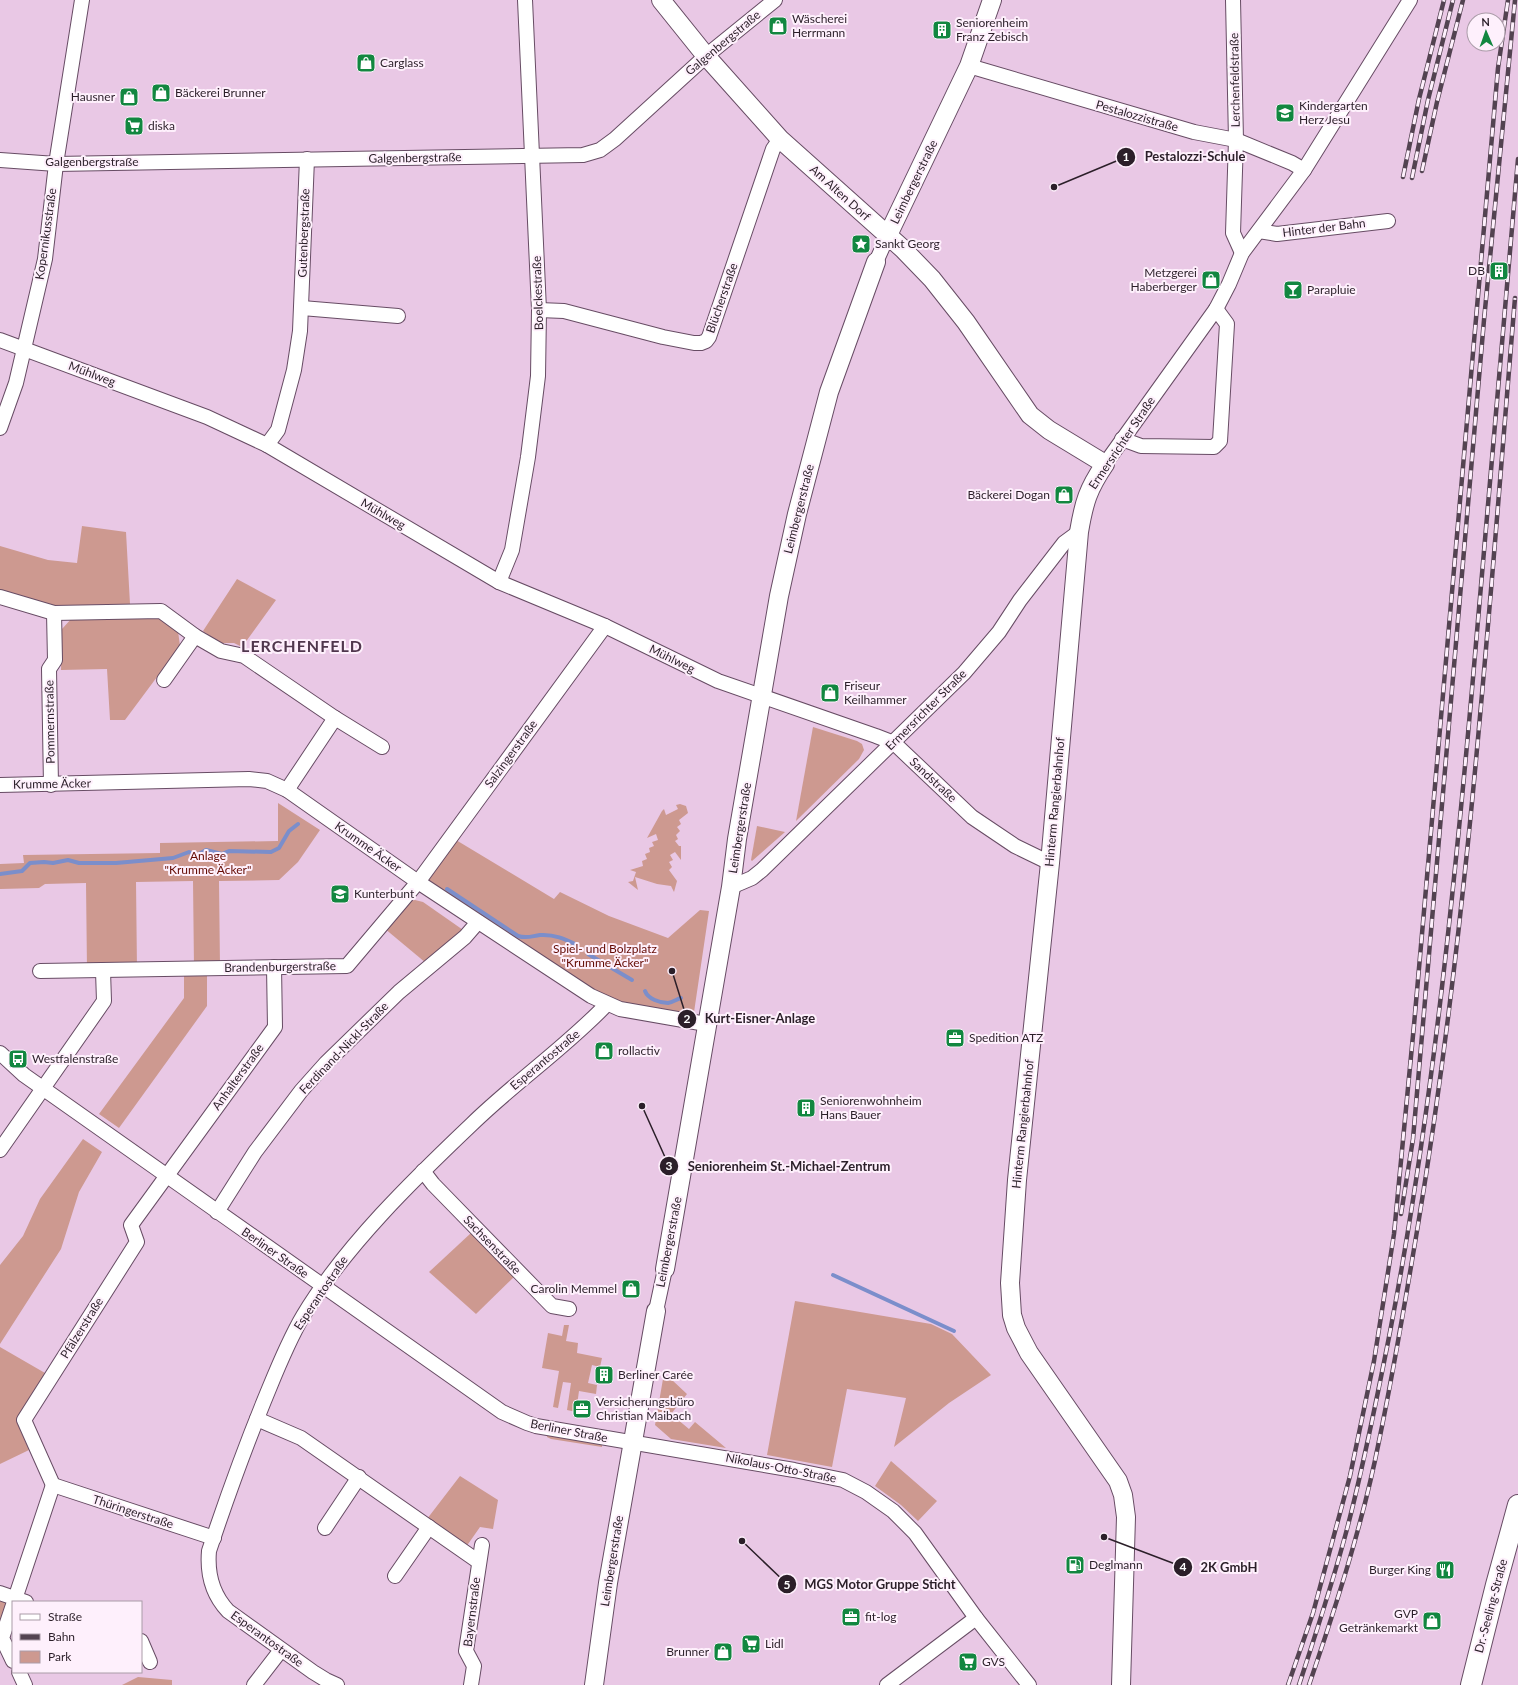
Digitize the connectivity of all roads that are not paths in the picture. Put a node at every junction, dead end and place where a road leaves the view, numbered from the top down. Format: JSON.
{"nodes":[{"id":1,"x":82,"y":0,"type":"edge"},
{"id":2,"x":525,"y":0,"type":"edge"},
{"id":3,"x":661,"y":0,"type":"edge"},
{"id":4,"x":775,"y":0,"type":"edge"},
{"id":5,"x":992,"y":0,"type":"edge"},
{"id":6,"x":1233,"y":0,"type":"edge"},
{"id":7,"x":1410,"y":0,"type":"edge"},
{"id":8,"x":706,"y":56,"type":"junction"},
{"id":9,"x":969,"y":66,"type":"junction"},
{"id":10,"x":780,"y":139,"type":"junction"},
{"id":11,"x":1236,"y":140,"type":"junction"},
{"id":12,"x":532,"y":156,"type":"junction"},
{"id":13,"x":307,"y":159,"type":"junction"},
{"id":14,"x":0,"y":160,"type":"edge"},
{"id":15,"x":56,"y":164,"type":"junction"},
{"id":16,"x":1304,"y":170,"type":"junction"},
{"id":17,"x":1388,"y":221,"type":"dead end"},
{"id":18,"x":1259,"y":231,"type":"junction"},
{"id":19,"x":888,"y":235,"type":"junction"},
{"id":20,"x":1242,"y":253,"type":"junction"},
{"id":21,"x":876,"y":262,"type":"joint"},
{"id":22,"x":302,"y":308,"type":"junction"},
{"id":23,"x":1216,"y":309,"type":"junction"},
{"id":24,"x":539,"y":310,"type":"junction"},
{"id":25,"x":398,"y":316,"type":"dead end"},
{"id":26,"x":0,"y":340,"type":"edge"},
{"id":27,"x":24,"y":348,"type":"junction"},
{"id":28,"x":0,"y":428,"type":"edge"},
{"id":29,"x":1122,"y":439,"type":"junction"},
{"id":30,"x":267,"y":445,"type":"junction"},
{"id":31,"x":1105,"y":464,"type":"junction"},
{"id":32,"x":1079,"y":532,"type":"junction"},
{"id":33,"x":499,"y":582,"type":"junction"},
{"id":34,"x":0,"y":597,"type":"edge"},
{"id":35,"x":54,"y":613,"type":"junction"},
{"id":36,"x":605,"y":626,"type":"junction"},
{"id":37,"x":195,"y":636,"type":"junction"},
{"id":38,"x":164,"y":680,"type":"dead end"},
{"id":39,"x":762,"y":697,"type":"junction"},
{"id":40,"x":335,"y":718,"type":"junction"},
{"id":41,"x":894,"y":743,"type":"junction"},
{"id":42,"x":382,"y":747,"type":"dead end"},
{"id":43,"x":51,"y":784,"type":"junction"},
{"id":44,"x":0,"y":785,"type":"edge"},
{"id":45,"x":287,"y":790,"type":"junction"},
{"id":46,"x":1050,"y":863,"type":"junction"},
{"id":47,"x":418,"y":882,"type":"junction"},
{"id":48,"x":731,"y":888,"type":"junction"},
{"id":49,"x":478,"y":922,"type":"junction"},
{"id":50,"x":274,"y":967,"type":"junction"},
{"id":51,"x":104,"y":970,"type":"junction"},
{"id":52,"x":40,"y":971,"type":"dead end"},
{"id":53,"x":607,"y":1004,"type":"junction"},
{"id":54,"x":706,"y":1024,"type":"junction"},
{"id":55,"x":0,"y":1053,"type":"edge"},
{"id":56,"x":43,"y":1088,"type":"junction"},
{"id":57,"x":0,"y":1150,"type":"edge"},
{"id":58,"x":423,"y":1171,"type":"junction"},
{"id":59,"x":166,"y":1176,"type":"junction"},
{"id":60,"x":217,"y":1212,"type":"junction"},
{"id":61,"x":664,"y":1269,"type":"joint"},
{"id":62,"x":323,"y":1287,"type":"junction"},
{"id":63,"x":568,"y":1309,"type":"dead end"},
{"id":64,"x":656,"y":1311,"type":"joint"},
{"id":65,"x":257,"y":1420,"type":"junction"},
{"id":66,"x":632,"y":1442,"type":"junction"},
{"id":67,"x":359,"y":1477,"type":"junction"},
{"id":68,"x":53,"y":1485,"type":"junction"},
{"id":69,"x":1518,"y":1505,"type":"edge"},
{"id":70,"x":429,"y":1527,"type":"junction"},
{"id":71,"x":325,"y":1528,"type":"dead end"},
{"id":72,"x":214,"y":1538,"type":"junction"},
{"id":73,"x":482,"y":1545,"type":"dead end"},
{"id":74,"x":479,"y":1562,"type":"junction"},
{"id":75,"x":395,"y":1576,"type":"dead end"},
{"id":76,"x":0,"y":1593,"type":"edge"},
{"id":77,"x":15,"y":1601,"type":"edge"},
{"id":78,"x":17,"y":1601,"type":"edge"},
{"id":79,"x":12,"y":1614,"type":"edge"},
{"id":80,"x":976,"y":1618,"type":"junction"},
{"id":81,"x":142,"y":1643,"type":"edge"},
{"id":82,"x":281,"y":1650,"type":"junction"},
{"id":83,"x":12,"y":1659,"type":"edge"},
{"id":84,"x":150,"y":1662,"type":"dead end"},
{"id":85,"x":19,"y":1673,"type":"edge"},
{"id":86,"x":25,"y":1685,"type":"edge"},
{"id":87,"x":254,"y":1685,"type":"edge"},
{"id":88,"x":337,"y":1685,"type":"edge"},
{"id":89,"x":471,"y":1685,"type":"edge"},
{"id":90,"x":594,"y":1685,"type":"edge"},
{"id":91,"x":887,"y":1685,"type":"edge"},
{"id":92,"x":1029,"y":1685,"type":"edge"},
{"id":93,"x":1121,"y":1685,"type":"edge"},
{"id":94,"x":1471,"y":1685,"type":"edge"}],
"edges":[{"from":1,"to":15,"type":"street","name":"Kopernikusstraße"},
{"from":2,"to":12,"type":"street","name":"Boelckestraße"},
{"from":3,"to":8,"type":"street","name":"Am Alten Dorf"},
{"from":4,"to":8,"type":"street","name":"Galgenbergstraße"},
{"from":5,"to":9,"type":"street","name":"Leimbergerstraße"},
{"from":6,"to":11,"type":"street","name":"Lerchenfeldstraße"},
{"from":7,"to":16,"type":"street","name":"Ermersrichter Straße"},
{"from":8,"to":10,"type":"street","name":"Am Alten Dorf"},
{"from":8,"to":12,"type":"street","name":"Galgenbergstraße"},
{"from":9,"to":11,"type":"street","name":"Pestalozzistraße"},
{"from":9,"to":19,"type":"street","name":"Leimbergerstraße"},
{"from":10,"to":19,"type":"street","name":"Am Alten Dorf"},
{"from":10,"to":24,"type":"street","name":"Blücherstraße"},
{"from":11,"to":16,"type":"street","name":"Pestalozzistraße"},
{"from":11,"to":20,"type":"street","name":"Lerchenfeldstraße"},
{"from":12,"to":13,"type":"street","name":"Galgenbergstraße"},
{"from":12,"to":24,"type":"street","name":"Boelckestraße"},
{"from":13,"to":15,"type":"street","name":"Galgenbergstraße"},
{"from":13,"to":22,"type":"street","name":"Gutenbergstraße"},
{"from":14,"to":15,"type":"street","name":"Galgenbergstraße"},
{"from":15,"to":27,"type":"street","name":"Kopernikusstraße"},
{"from":16,"to":18,"type":"street","name":"Ermersrichter Straße"},
{"from":17,"to":18,"type":"street","name":"Hinter der Bahn"},
{"from":18,"to":20,"type":"street","name":"Ermersrichter Straße"},
{"from":19,"to":21,"type":"street","name":"Leimbergerstraße"},
{"from":19,"to":31,"type":"street","name":"Am Alten Dorf"},
{"from":20,"to":23,"type":"street","name":"Ermersrichter Straße"},
{"from":21,"to":39,"type":"street","name":"Leimbergerstraße"},
{"from":22,"to":25,"type":"street"},
{"from":22,"to":30,"type":"street","name":"Gutenbergstraße"},
{"from":23,"to":29,"type":"street","name":"Ermersrichter Straße"},
{"from":23,"to":29,"type":"street"},
{"from":24,"to":33,"type":"street","name":"Boelckestraße"},
{"from":26,"to":27,"type":"street","name":"Mühlweg"},
{"from":27,"to":28,"type":"street"},
{"from":27,"to":30,"type":"street","name":"Mühlweg"},
{"from":29,"to":31,"type":"street","name":"Ermersrichter Straße"},
{"from":30,"to":33,"type":"street","name":"Mühlweg"},
{"from":31,"to":32,"type":"street","name":"Ermersrichter Straße"},
{"from":32,"to":41,"type":"street","name":"Ermersrichter Straße"},
{"from":32,"to":46,"type":"street","name":"Hinterm Rangierbahnhof"},
{"from":33,"to":36,"type":"street","name":"Mühlweg"},
{"from":34,"to":35,"type":"street"},
{"from":35,"to":37,"type":"street"},
{"from":35,"to":43,"type":"street","name":"Pommernstraße"},
{"from":36,"to":39,"type":"street","name":"Mühlweg"},
{"from":36,"to":47,"type":"street","name":"Salzingerstraße"},
{"from":37,"to":38,"type":"street"},
{"from":37,"to":40,"type":"street"},
{"from":39,"to":41,"type":"street","name":"Sandstraße"},
{"from":39,"to":48,"type":"street","name":"Leimbergerstraße"},
{"from":40,"to":42,"type":"street"},
{"from":40,"to":45,"type":"street"},
{"from":41,"to":46,"type":"street","name":"Sandstraße"},
{"from":41,"to":48,"type":"street","name":"Ermersrichter Straße"},
{"from":43,"to":44,"type":"street","name":"Krumme Äcker"},
{"from":43,"to":45,"type":"street","name":"Krumme Äcker"},
{"from":45,"to":47,"type":"street","name":"Krumme Äcker"},
{"from":46,"to":93,"type":"street","name":"Hinterm Rangierbahnhof"},
{"from":47,"to":49,"type":"street","name":"Krumme Äcker"},
{"from":47,"to":50,"type":"street","name":"Brandenburgerstraße"},
{"from":48,"to":54,"type":"street","name":"Leimbergerstraße"},
{"from":49,"to":53,"type":"street","name":"Krumme Äcker"},
{"from":49,"to":60,"type":"street","name":"Ferdinand-Nickl-Straße"},
{"from":50,"to":51,"type":"street","name":"Brandenburgerstraße"},
{"from":50,"to":59,"type":"street","name":"Anhalterstraße"},
{"from":51,"to":52,"type":"street","name":"Brandenburgerstraße"},
{"from":51,"to":56,"type":"street"},
{"from":53,"to":54,"type":"street","name":"Krumme Äcker"},
{"from":53,"to":58,"type":"street","name":"Esperantostraße"},
{"from":54,"to":61,"type":"street","name":"Leimbergerstraße"},
{"from":55,"to":56,"type":"street","name":"Berliner Straße"},
{"from":56,"to":57,"type":"street"},
{"from":56,"to":59,"type":"street","name":"Berliner Straße"},
{"from":58,"to":62,"type":"street","name":"Esperantostraße"},
{"from":58,"to":63,"type":"street","name":"Sachsenstraße"},
{"from":59,"to":60,"type":"street","name":"Berliner Straße"},
{"from":59,"to":68,"type":"street","name":"Pfälzerstraße"},
{"from":60,"to":62,"type":"street","name":"Berliner Straße"},
{"from":61,"to":64,"type":"street","name":"Leimbergerstraße"},
{"from":62,"to":65,"type":"street","name":"Esperantostraße"},
{"from":62,"to":66,"type":"street","name":"Berliner Straße"},
{"from":64,"to":66,"type":"street","name":"Leimbergerstraße"},
{"from":65,"to":67,"type":"street","name":"Bayernstraße"},
{"from":65,"to":72,"type":"street","name":"Esperantostraße"},
{"from":66,"to":80,"type":"street","name":"Nikolaus-Otto-Straße"},
{"from":66,"to":90,"type":"street","name":"Leimbergerstraße"},
{"from":67,"to":70,"type":"street","name":"Bayernstraße"},
{"from":67,"to":71,"type":"street"},
{"from":68,"to":72,"type":"street","name":"Thüringerstraße"},
{"from":68,"to":78,"type":"street"},
{"from":69,"to":94,"type":"main road","name":"Dr.-Seeling-Straße"},
{"from":70,"to":74,"type":"street","name":"Bayernstraße"},
{"from":70,"to":75,"type":"street"},
{"from":72,"to":82,"type":"street","name":"Esperantostraße"},
{"from":73,"to":74,"type":"street","name":"Bayernstraße"},
{"from":74,"to":89,"type":"street","name":"Bayernstraße"},
{"from":76,"to":77,"type":"street"},
{"from":79,"to":83,"type":"street"},
{"from":80,"to":91,"type":"street"},
{"from":80,"to":92,"type":"street","name":"Nikolaus-Otto-Straße"},
{"from":81,"to":84,"type":"street"},
{"from":82,"to":87,"type":"street"},
{"from":82,"to":88,"type":"street","name":"Esperantostraße"},
{"from":85,"to":86,"type":"street"}]}
